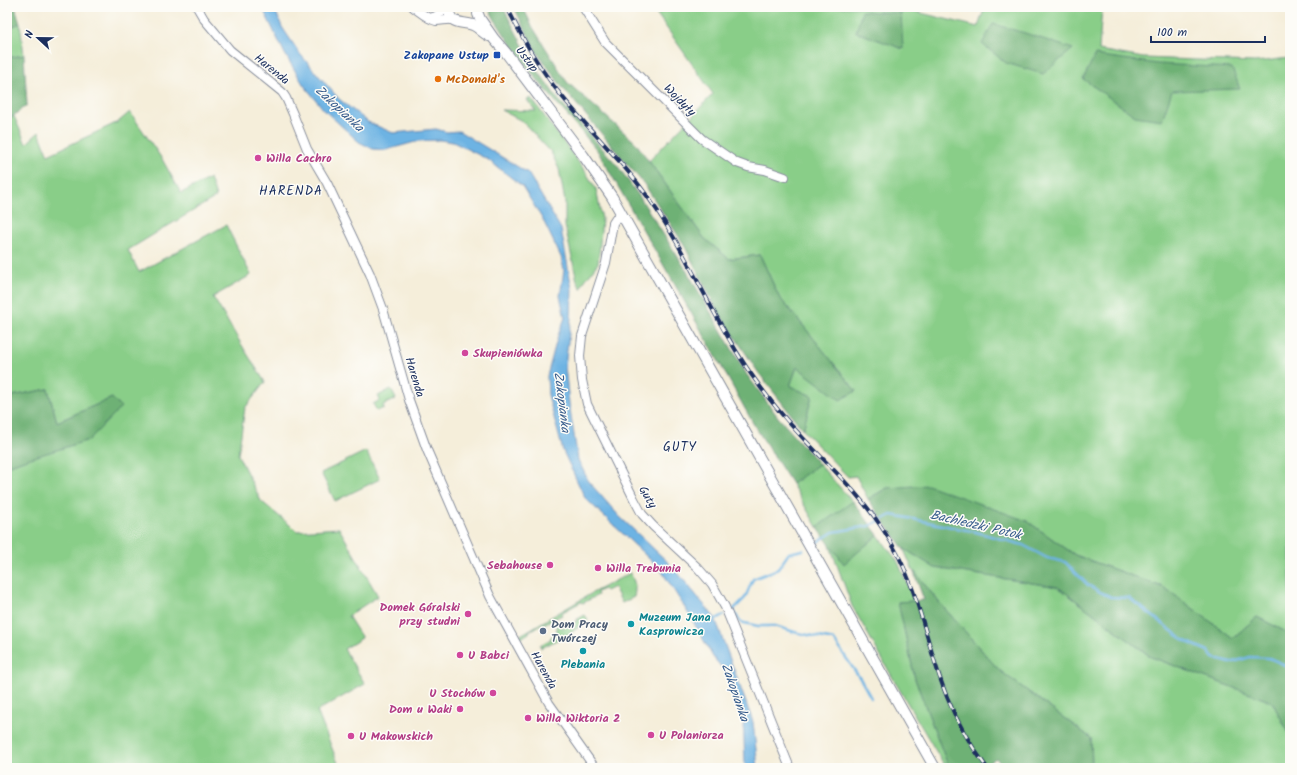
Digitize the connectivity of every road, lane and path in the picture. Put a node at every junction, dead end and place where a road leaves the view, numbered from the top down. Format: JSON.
{"nodes":[{"id":1,"x":197,"y":7,"type":"edge"},
{"id":2,"x":413,"y":7,"type":"edge"},
{"id":3,"x":448,"y":7,"type":"edge"},
{"id":4,"x":583,"y":7,"type":"edge"},
{"id":5,"x":478,"y":10,"type":"edge"},
{"id":6,"x":429,"y":18,"type":"junction"},
{"id":7,"x":453,"y":20,"type":"junction"},
{"id":8,"x":467,"y":24,"type":"junction"},
{"id":9,"x":494,"y":39,"type":"junction"},
{"id":10,"x":785,"y":177,"type":"dead end"},
{"id":11,"x":622,"y":214,"type":"junction"},
{"id":12,"x":596,"y":768,"type":"edge"},
{"id":13,"x":790,"y":768,"type":"edge"},
{"id":14,"x":935,"y":768,"type":"edge"}],
"edges":[{"from":1,"to":12,"type":"street","name":"Harenda"},
{"from":2,"to":6,"type":"street"},
{"from":3,"to":6,"type":"street"},
{"from":3,"to":7,"type":"main road"},
{"from":4,"to":10,"type":"street","name":"Wojdyły"},
{"from":5,"to":8,"type":"main road"},
{"from":5,"to":9,"type":"main road","name":"Ustup"},
{"from":6,"to":7,"type":"street"},
{"from":7,"to":8,"type":"main road","name":"Ustup"},
{"from":8,"to":9,"type":"main road","name":"Ustup"},
{"from":9,"to":11,"type":"main road","name":"Ustup"},
{"from":11,"to":13,"type":"street","name":"Guty"},
{"from":11,"to":14,"type":"main road","name":"Ustup"}]}
